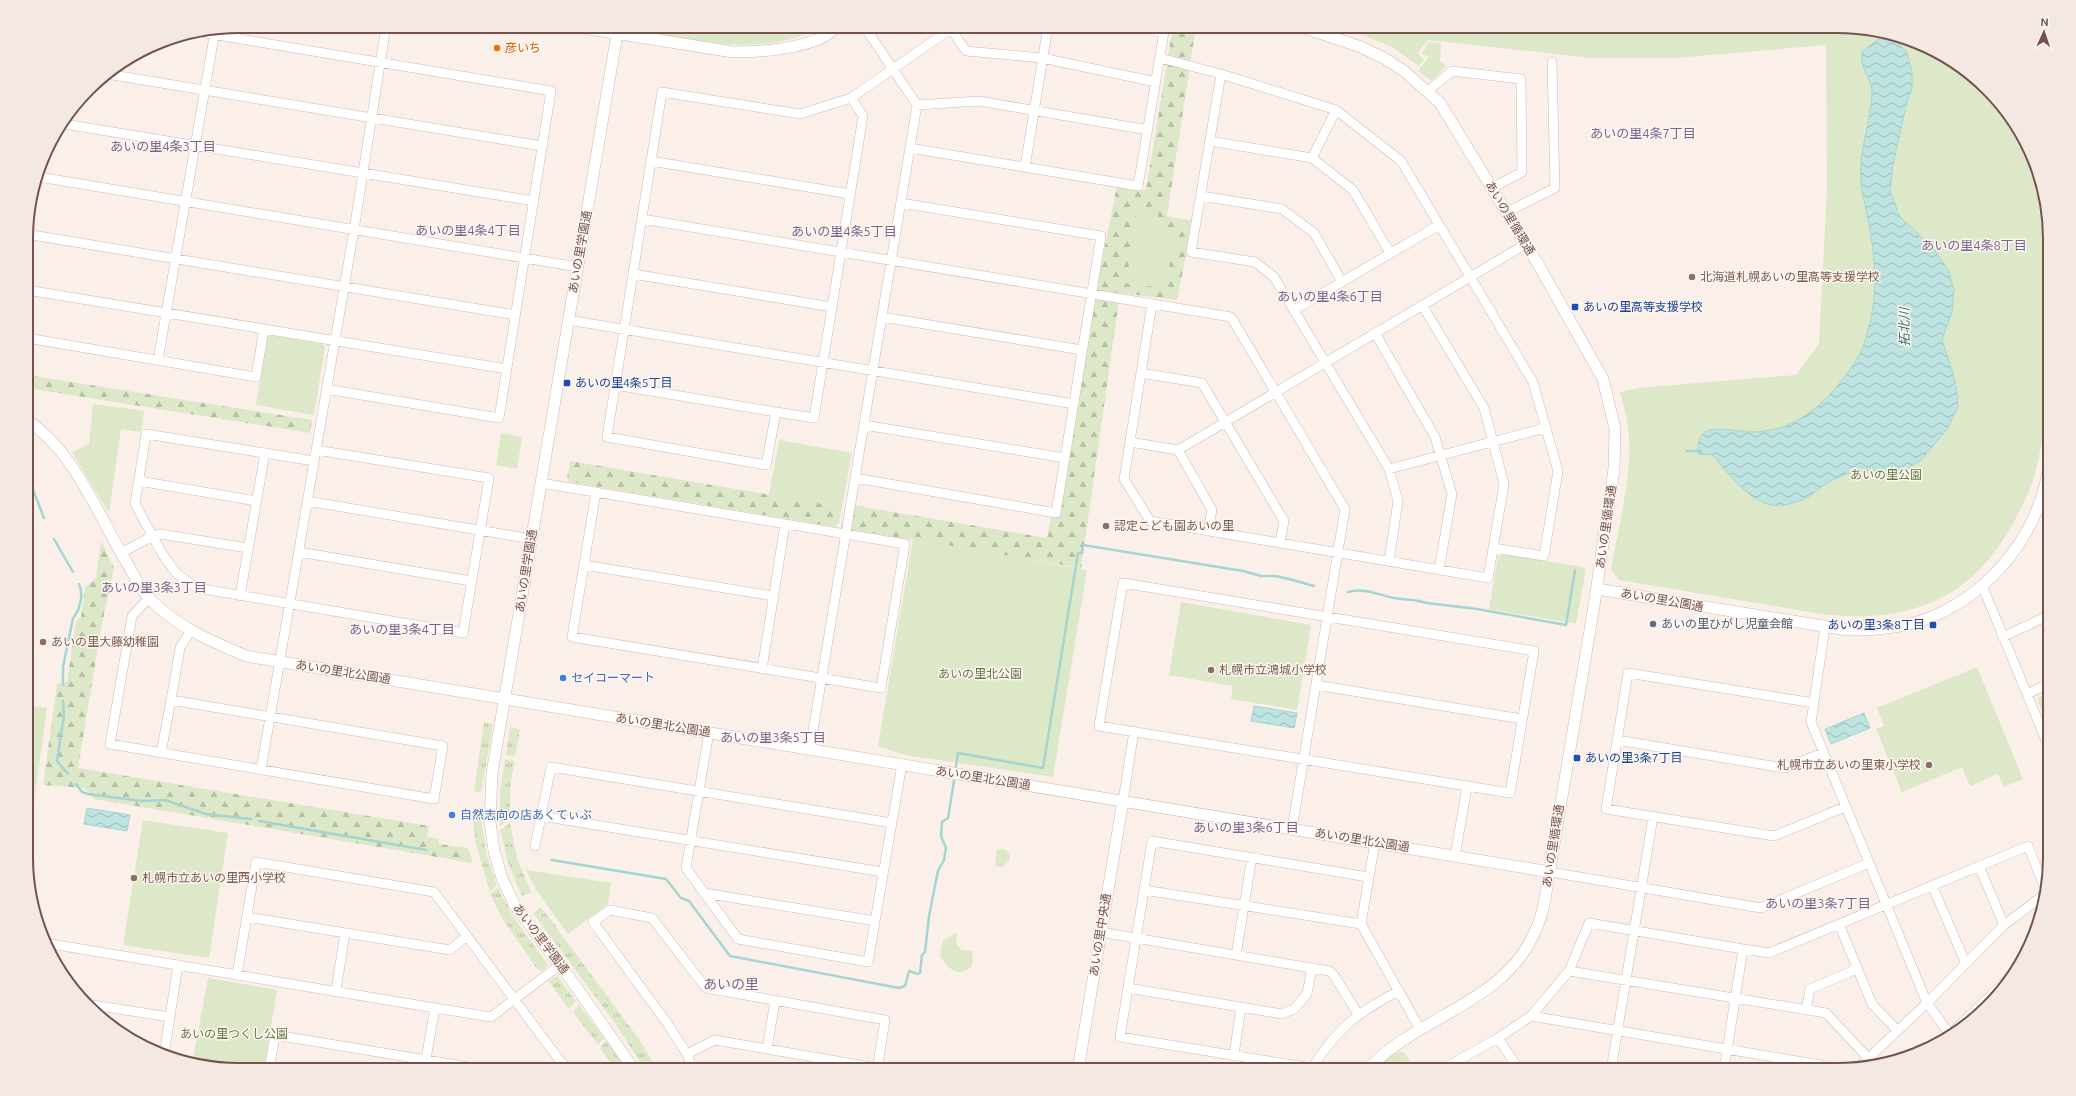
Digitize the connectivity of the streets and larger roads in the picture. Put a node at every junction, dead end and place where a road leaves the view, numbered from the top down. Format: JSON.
{"nodes":[{"id":1,"x":385,"y":33,"type":"edge"},
{"id":2,"x":611,"y":33,"type":"edge"},
{"id":3,"x":829,"y":33,"type":"edge"},
{"id":4,"x":869,"y":33,"type":"edge"},
{"id":5,"x":943,"y":33,"type":"edge"},
{"id":6,"x":956,"y":33,"type":"edge"},
{"id":7,"x":1047,"y":33,"type":"edge"},
{"id":8,"x":1164,"y":33,"type":"edge"},
{"id":9,"x":1319,"y":33,"type":"edge"},
{"id":10,"x":218,"y":34,"type":"edge"},
{"id":11,"x":617,"y":34,"type":"junction"},
{"id":12,"x":212,"y":35,"type":"edge"},
{"id":13,"x":1042,"y":58,"type":"junction"},
{"id":14,"x":1160,"y":58,"type":"junction"},
{"id":15,"x":380,"y":62,"type":"junction"},
{"id":16,"x":1552,"y":62,"type":"dead end"},
{"id":17,"x":892,"y":69,"type":"junction"},
{"id":18,"x":1221,"y":74,"type":"junction"},
{"id":19,"x":115,"y":75,"type":"edge"},
{"id":20,"x":1156,"y":82,"type":"junction"},
{"id":21,"x":206,"y":89,"type":"junction"},
{"id":22,"x":1428,"y":92,"type":"junction"},
{"id":23,"x":851,"y":98,"type":"junction"},
{"id":24,"x":917,"y":105,"type":"junction"},
{"id":25,"x":1034,"y":110,"type":"junction"},
{"id":26,"x":1336,"y":110,"type":"junction"},
{"id":27,"x":371,"y":118,"type":"junction"},
{"id":28,"x":68,"y":125,"type":"edge"},
{"id":29,"x":1148,"y":130,"type":"junction"},
{"id":30,"x":1210,"y":141,"type":"junction"},
{"id":31,"x":196,"y":144,"type":"junction"},
{"id":32,"x":542,"y":146,"type":"junction"},
{"id":33,"x":910,"y":148,"type":"junction"},
{"id":34,"x":1312,"y":158,"type":"junction"},
{"id":35,"x":651,"y":161,"type":"junction"},
{"id":36,"x":1025,"y":167,"type":"junction"},
{"id":37,"x":362,"y":173,"type":"junction"},
{"id":38,"x":43,"y":178,"type":"edge"},
{"id":39,"x":1492,"y":188,"type":"junction"},
{"id":40,"x":850,"y":194,"type":"junction"},
{"id":41,"x":1201,"y":196,"type":"junction"},
{"id":42,"x":534,"y":201,"type":"junction"},
{"id":43,"x":186,"y":202,"type":"junction"},
{"id":44,"x":901,"y":203,"type":"junction"},
{"id":45,"x":1507,"y":212,"type":"junction"},
{"id":46,"x":642,"y":219,"type":"junction"},
{"id":47,"x":1439,"y":225,"type":"junction"},
{"id":48,"x":354,"y":230,"type":"junction"},
{"id":49,"x":33,"y":235,"type":"edge"},
{"id":50,"x":1526,"y":244,"type":"junction"},
{"id":51,"x":841,"y":252,"type":"junction"},
{"id":52,"x":1390,"y":253,"type":"junction"},
{"id":53,"x":525,"y":258,"type":"junction"},
{"id":54,"x":176,"y":259,"type":"junction"},
{"id":55,"x":891,"y":260,"type":"junction"},
{"id":56,"x":578,"y":267,"type":"junction"},
{"id":57,"x":633,"y":274,"type":"junction"},
{"id":58,"x":1470,"y":277,"type":"junction"},
{"id":59,"x":1342,"y":282,"type":"junction"},
{"id":60,"x":343,"y":287,"type":"junction"},
{"id":61,"x":33,"y":291,"type":"edge"},
{"id":62,"x":1091,"y":294,"type":"junction"},
{"id":63,"x":1152,"y":304,"type":"junction"},
{"id":64,"x":1422,"y":305,"type":"junction"},
{"id":65,"x":832,"y":307,"type":"junction"},
{"id":66,"x":1294,"y":310,"type":"junction"},
{"id":67,"x":166,"y":313,"type":"junction"},
{"id":68,"x":515,"y":315,"type":"junction"},
{"id":69,"x":882,"y":317,"type":"junction"},
{"id":70,"x":568,"y":320,"type":"junction"},
{"id":71,"x":264,"y":329,"type":"junction"},
{"id":72,"x":624,"y":329,"type":"junction"},
{"id":73,"x":1375,"y":333,"type":"junction"},
{"id":74,"x":33,"y":339,"type":"edge"},
{"id":75,"x":334,"y":341,"type":"junction"},
{"id":76,"x":1082,"y":350,"type":"junction"},
{"id":77,"x":158,"y":360,"type":"junction"},
{"id":78,"x":1325,"y":362,"type":"junction"},
{"id":79,"x":823,"y":363,"type":"junction"},
{"id":80,"x":507,"y":369,"type":"junction"},
{"id":81,"x":873,"y":371,"type":"junction"},
{"id":82,"x":1141,"y":373,"type":"junction"},
{"id":83,"x":615,"y":385,"type":"junction"},
{"id":84,"x":326,"y":389,"type":"junction"},
{"id":85,"x":1275,"y":391,"type":"junction"},
{"id":86,"x":1074,"y":404,"type":"junction"},
{"id":87,"x":776,"y":412,"type":"junction"},
{"id":88,"x":1225,"y":422,"type":"junction"},
{"id":89,"x":33,"y":425,"type":"edge"},
{"id":90,"x":864,"y":426,"type":"junction"},
{"id":91,"x":1545,"y":428,"type":"junction"},
{"id":92,"x":1130,"y":442,"type":"junction"},
{"id":93,"x":1493,"y":442,"type":"junction"},
{"id":94,"x":316,"y":450,"type":"junction"},
{"id":95,"x":1178,"y":450,"type":"junction"},
{"id":96,"x":265,"y":453,"type":"junction"},
{"id":97,"x":1441,"y":455,"type":"junction"},
{"id":98,"x":1065,"y":458,"type":"junction"},
{"id":99,"x":314,"y":461,"type":"junction"},
{"id":100,"x":1389,"y":469,"type":"junction"},
{"id":101,"x":855,"y":478,"type":"junction"},
{"id":102,"x":139,"y":482,"type":"junction"},
{"id":103,"x":541,"y":483,"type":"junction"},
{"id":104,"x":596,"y":492,"type":"junction"},
{"id":105,"x":2043,"y":493,"type":"edge"},
{"id":106,"x":256,"y":501,"type":"junction"},
{"id":107,"x":307,"y":501,"type":"junction"},
{"id":108,"x":785,"y":524,"type":"junction"},
{"id":109,"x":479,"y":530,"type":"junction"},
{"id":110,"x":1208,"y":531,"type":"junction"},
{"id":111,"x":846,"y":534,"type":"junction"},
{"id":112,"x":153,"y":536,"type":"junction"},
{"id":113,"x":531,"y":539,"type":"junction"},
{"id":114,"x":1280,"y":543,"type":"junction"},
{"id":115,"x":248,"y":548,"type":"junction"},
{"id":116,"x":1493,"y":548,"type":"junction"},
{"id":117,"x":299,"y":552,"type":"junction"},
{"id":118,"x":120,"y":553,"type":"junction"},
{"id":119,"x":1338,"y":553,"type":"junction"},
{"id":120,"x":1389,"y":561,"type":"junction"},
{"id":121,"x":584,"y":565,"type":"junction"},
{"id":122,"x":1439,"y":570,"type":"junction"},
{"id":123,"x":471,"y":581,"type":"junction"},
{"id":124,"x":1982,"y":585,"type":"junction"},
{"id":125,"x":1597,"y":589,"type":"junction"},
{"id":126,"x":240,"y":596,"type":"junction"},
{"id":127,"x":774,"y":596,"type":"junction"},
{"id":128,"x":149,"y":598,"type":"junction"},
{"id":129,"x":290,"y":605,"type":"junction"},
{"id":130,"x":1327,"y":616,"type":"junction"},
{"id":131,"x":2043,"y":618,"type":"edge"},
{"id":132,"x":1825,"y":627,"type":"junction"},
{"id":133,"x":191,"y":630,"type":"junction"},
{"id":134,"x":2003,"y":637,"type":"junction"},
{"id":135,"x":281,"y":661,"type":"junction"},
{"id":136,"x":762,"y":668,"type":"junction"},
{"id":137,"x":822,"y":678,"type":"junction"},
{"id":138,"x":1316,"y":685,"type":"junction"},
{"id":139,"x":2043,"y":686,"type":"edge"},
{"id":140,"x":2027,"y":694,"type":"junction"},
{"id":141,"x":505,"y":698,"type":"junction"},
{"id":142,"x":171,"y":700,"type":"junction"},
{"id":143,"x":1814,"y":703,"type":"junction"},
{"id":144,"x":271,"y":717,"type":"junction"},
{"id":145,"x":1522,"y":719,"type":"junction"},
{"id":146,"x":709,"y":732,"type":"junction"},
{"id":147,"x":1134,"y":732,"type":"junction"},
{"id":148,"x":2043,"y":733,"type":"edge"},
{"id":149,"x":1617,"y":740,"type":"junction"},
{"id":150,"x":810,"y":749,"type":"junction"},
{"id":151,"x":161,"y":753,"type":"junction"},
{"id":152,"x":1823,"y":753,"type":"junction"},
{"id":153,"x":1303,"y":760,"type":"junction"},
{"id":154,"x":902,"y":764,"type":"junction"},
{"id":155,"x":261,"y":770,"type":"junction"},
{"id":156,"x":1467,"y":787,"type":"junction"},
{"id":157,"x":699,"y":791,"type":"junction"},
{"id":158,"x":1123,"y":801,"type":"junction"},
{"id":159,"x":1845,"y":807,"type":"junction"},
{"id":160,"x":541,"y":816,"type":"junction"},
{"id":161,"x":1653,"y":817,"type":"junction"},
{"id":162,"x":892,"y":823,"type":"junction"},
{"id":163,"x":1292,"y":829,"type":"junction"},
{"id":164,"x":690,"y":840,"type":"junction"},
{"id":165,"x":1375,"y":842,"type":"junction"},
{"id":166,"x":536,"y":846,"type":"dead end"},
{"id":167,"x":1455,"y":856,"type":"junction"},
{"id":168,"x":1252,"y":857,"type":"junction"},
{"id":169,"x":1869,"y":863,"type":"junction"},
{"id":170,"x":1979,"y":866,"type":"junction"},
{"id":171,"x":883,"y":872,"type":"junction"},
{"id":172,"x":1550,"y":872,"type":"junction"},
{"id":173,"x":1368,"y":877,"type":"junction"},
{"id":174,"x":2041,"y":882,"type":"edge"},
{"id":175,"x":1932,"y":885,"type":"junction"},
{"id":176,"x":1641,"y":887,"type":"junction"},
{"id":177,"x":1144,"y":890,"type":"junction"},
{"id":178,"x":704,"y":893,"type":"junction"},
{"id":179,"x":2039,"y":897,"type":"edge"},
{"id":180,"x":1885,"y":904,"type":"junction"},
{"id":181,"x":1244,"y":906,"type":"junction"},
{"id":182,"x":247,"y":917,"type":"junction"},
{"id":183,"x":875,"y":921,"type":"junction"},
{"id":184,"x":1361,"y":924,"type":"junction"},
{"id":185,"x":1839,"y":924,"type":"junction"},
{"id":186,"x":2004,"y":925,"type":"junction"},
{"id":187,"x":1634,"y":930,"type":"junction"},
{"id":188,"x":1100,"y":932,"type":"junction"},
{"id":189,"x":345,"y":933,"type":"junction"},
{"id":190,"x":467,"y":936,"type":"junction"},
{"id":191,"x":1136,"y":939,"type":"junction"},
{"id":192,"x":52,"y":944,"type":"edge"},
{"id":193,"x":1743,"y":949,"type":"junction"},
{"id":194,"x":1236,"y":955,"type":"junction"},
{"id":195,"x":1966,"y":964,"type":"junction"},
{"id":196,"x":178,"y":965,"type":"junction"},
{"id":197,"x":560,"y":965,"type":"junction"},
{"id":198,"x":1312,"y":968,"type":"junction"},
{"id":199,"x":1857,"y":969,"type":"junction"},
{"id":200,"x":1569,"y":971,"type":"junction"},
{"id":201,"x":237,"y":975,"type":"junction"},
{"id":202,"x":1626,"y":981,"type":"junction"},
{"id":203,"x":1128,"y":988,"type":"junction"},
{"id":204,"x":336,"y":991,"type":"junction"},
{"id":205,"x":1399,"y":991,"type":"junction"},
{"id":206,"x":514,"y":999,"type":"junction"},
{"id":207,"x":1736,"y":999,"type":"junction"},
{"id":208,"x":775,"y":1001,"type":"junction"},
{"id":209,"x":1927,"y":1003,"type":"junction"},
{"id":210,"x":96,"y":1006,"type":"edge"},
{"id":211,"x":1241,"y":1007,"type":"junction"},
{"id":212,"x":435,"y":1008,"type":"junction"},
{"id":213,"x":1806,"y":1010,"type":"junction"},
{"id":214,"x":1358,"y":1014,"type":"junction"},
{"id":215,"x":1531,"y":1016,"type":"junction"},
{"id":216,"x":170,"y":1017,"type":"junction"},
{"id":217,"x":1420,"y":1029,"type":"junction"},
{"id":218,"x":1897,"y":1030,"type":"junction"},
{"id":219,"x":1618,"y":1031,"type":"junction"},
{"id":220,"x":1946,"y":1031,"type":"edge"},
{"id":221,"x":1498,"y":1038,"type":"junction"},
{"id":222,"x":165,"y":1049,"type":"edge"},
{"id":223,"x":767,"y":1049,"type":"junction"},
{"id":224,"x":1727,"y":1050,"type":"junction"},
{"id":225,"x":687,"y":1054,"type":"junction"},
{"id":226,"x":1234,"y":1055,"type":"junction"},
{"id":227,"x":1868,"y":1058,"type":"junction"},
{"id":228,"x":426,"y":1060,"type":"junction"},
{"id":229,"x":1865,"y":1061,"type":"edge"},
{"id":230,"x":270,"y":1063,"type":"edge"},
{"id":231,"x":425,"y":1063,"type":"edge"},
{"id":232,"x":444,"y":1063,"type":"edge"},
{"id":233,"x":562,"y":1063,"type":"edge"},
{"id":234,"x":629,"y":1063,"type":"edge"},
{"id":235,"x":690,"y":1063,"type":"edge"},
{"id":236,"x":844,"y":1063,"type":"edge"},
{"id":237,"x":878,"y":1063,"type":"edge"},
{"id":238,"x":1079,"y":1063,"type":"edge"},
{"id":239,"x":1282,"y":1063,"type":"edge"},
{"id":240,"x":1315,"y":1063,"type":"edge"},
{"id":241,"x":1374,"y":1063,"type":"edge"},
{"id":242,"x":1453,"y":1063,"type":"edge"},
{"id":243,"x":1514,"y":1063,"type":"edge"},
{"id":244,"x":1613,"y":1063,"type":"edge"},
{"id":245,"x":1725,"y":1063,"type":"edge"},
{"id":246,"x":1808,"y":1063,"type":"edge"}],
"edges":[{"from":1,"to":15,"type":"street"},
{"from":2,"to":11,"type":"street"},
{"from":3,"to":11,"type":"street"},
{"from":4,"to":17,"type":"street"},
{"from":5,"to":17,"type":"street"},
{"from":6,"to":13,"type":"street"},
{"from":7,"to":13,"type":"street"},
{"from":8,"to":14,"type":"street"},
{"from":9,"to":22,"type":"street","name":"あいの里循環通"},
{"from":10,"to":15,"type":"street"},
{"from":11,"to":56,"type":"street","name":"あいの里学園通"},
{"from":12,"to":21,"type":"street"},
{"from":13,"to":20,"type":"street"},
{"from":13,"to":25,"type":"street"},
{"from":14,"to":18,"type":"street"},
{"from":14,"to":20,"type":"street"},
{"from":15,"to":27,"type":"street"},
{"from":15,"to":32,"type":"street"},
{"from":16,"to":45,"type":"street"},
{"from":17,"to":23,"type":"street"},
{"from":17,"to":24,"type":"street"},
{"from":18,"to":26,"type":"street"},
{"from":18,"to":30,"type":"street"},
{"from":19,"to":21,"type":"street"},
{"from":20,"to":29,"type":"street"},
{"from":21,"to":27,"type":"street"},
{"from":21,"to":31,"type":"street"},
{"from":22,"to":39,"type":"street","name":"あいの里循環通"},
{"from":22,"to":39,"type":"street"},
{"from":23,"to":35,"type":"street"},
{"from":23,"to":40,"type":"street"},
{"from":24,"to":25,"type":"street"},
{"from":24,"to":33,"type":"street"},
{"from":25,"to":29,"type":"street"},
{"from":25,"to":36,"type":"street"},
{"from":26,"to":34,"type":"street"},
{"from":26,"to":47,"type":"street"},
{"from":27,"to":32,"type":"street"},
{"from":27,"to":37,"type":"street"},
{"from":28,"to":31,"type":"street"},
{"from":29,"to":36,"type":"street"},
{"from":30,"to":34,"type":"street"},
{"from":30,"to":41,"type":"street"},
{"from":31,"to":37,"type":"street"},
{"from":31,"to":43,"type":"street"},
{"from":32,"to":42,"type":"street"},
{"from":33,"to":36,"type":"street"},
{"from":33,"to":44,"type":"street"},
{"from":34,"to":52,"type":"street"},
{"from":35,"to":40,"type":"street"},
{"from":35,"to":46,"type":"street"},
{"from":37,"to":42,"type":"street"},
{"from":37,"to":48,"type":"street"},
{"from":38,"to":43,"type":"street"},
{"from":39,"to":45,"type":"street","name":"あいの里循環通"},
{"from":40,"to":51,"type":"street"},
{"from":41,"to":59,"type":"street"},
{"from":41,"to":66,"type":"street"},
{"from":42,"to":53,"type":"street"},
{"from":43,"to":48,"type":"street"},
{"from":43,"to":54,"type":"street"},
{"from":44,"to":55,"type":"street"},
{"from":44,"to":62,"type":"street"},
{"from":45,"to":50,"type":"street","name":"あいの里循環通"},
{"from":46,"to":51,"type":"street"},
{"from":46,"to":57,"type":"street"},
{"from":47,"to":52,"type":"street"},
{"from":47,"to":58,"type":"street"},
{"from":48,"to":53,"type":"street"},
{"from":48,"to":60,"type":"street"},
{"from":49,"to":54,"type":"street"},
{"from":50,"to":58,"type":"street"},
{"from":50,"to":125,"type":"street","name":"あいの里循環通"},
{"from":51,"to":55,"type":"street"},
{"from":51,"to":65,"type":"street"},
{"from":52,"to":59,"type":"street"},
{"from":53,"to":56,"type":"street"},
{"from":53,"to":68,"type":"street"},
{"from":54,"to":60,"type":"street"},
{"from":54,"to":67,"type":"street"},
{"from":55,"to":62,"type":"street"},
{"from":55,"to":69,"type":"street"},
{"from":56,"to":70,"type":"street","name":"あいの里学園通"},
{"from":57,"to":65,"type":"street"},
{"from":57,"to":72,"type":"street"},
{"from":58,"to":64,"type":"street"},
{"from":58,"to":91,"type":"street"},
{"from":59,"to":66,"type":"street"},
{"from":60,"to":68,"type":"street"},
{"from":60,"to":75,"type":"street"},
{"from":61,"to":67,"type":"street"},
{"from":62,"to":63,"type":"street"},
{"from":62,"to":76,"type":"street"},
{"from":63,"to":82,"type":"street"},
{"from":63,"to":85,"type":"street"},
{"from":64,"to":73,"type":"street"},
{"from":64,"to":93,"type":"street"},
{"from":65,"to":79,"type":"street"},
{"from":66,"to":78,"type":"street"},
{"from":67,"to":71,"type":"street"},
{"from":67,"to":77,"type":"street"},
{"from":68,"to":80,"type":"street"},
{"from":69,"to":76,"type":"street"},
{"from":69,"to":81,"type":"street"},
{"from":70,"to":72,"type":"street"},
{"from":70,"to":103,"type":"street","name":"あいの里学園通"},
{"from":71,"to":75,"type":"street"},
{"from":71,"to":77,"type":"street"},
{"from":72,"to":79,"type":"street"},
{"from":72,"to":83,"type":"street"},
{"from":73,"to":78,"type":"street"},
{"from":73,"to":97,"type":"street"},
{"from":74,"to":77,"type":"street"},
{"from":75,"to":80,"type":"street"},
{"from":75,"to":84,"type":"street"},
{"from":76,"to":86,"type":"street"},
{"from":78,"to":85,"type":"street"},
{"from":78,"to":100,"type":"street"},
{"from":79,"to":81,"type":"street"},
{"from":79,"to":87,"type":"street"},
{"from":80,"to":84,"type":"street"},
{"from":81,"to":86,"type":"street"},
{"from":81,"to":90,"type":"street"},
{"from":82,"to":88,"type":"street"},
{"from":82,"to":92,"type":"street"},
{"from":83,"to":87,"type":"street"},
{"from":83,"to":87,"type":"street"},
{"from":84,"to":94,"type":"street"},
{"from":85,"to":88,"type":"street"},
{"from":85,"to":119,"type":"street"},
{"from":86,"to":98,"type":"street"},
{"from":88,"to":95,"type":"street"},
{"from":88,"to":114,"type":"street"},
{"from":89,"to":118,"type":"street","name":"あいの里北公園通"},
{"from":90,"to":98,"type":"street"},
{"from":90,"to":101,"type":"street"},
{"from":91,"to":93,"type":"street"},
{"from":91,"to":116,"type":"street"},
{"from":92,"to":95,"type":"street"},
{"from":92,"to":110,"type":"street"},
{"from":93,"to":97,"type":"street"},
{"from":93,"to":116,"type":"street"},
{"from":94,"to":99,"type":"street"},
{"from":94,"to":109,"type":"street"},
{"from":95,"to":110,"type":"street"},
{"from":96,"to":99,"type":"street"},
{"from":96,"to":102,"type":"street"},
{"from":96,"to":106,"type":"street"},
{"from":97,"to":100,"type":"street"},
{"from":97,"to":122,"type":"street"},
{"from":98,"to":101,"type":"street"},
{"from":99,"to":107,"type":"street"},
{"from":100,"to":120,"type":"street"},
{"from":101,"to":111,"type":"street"},
{"from":102,"to":106,"type":"street"},
{"from":102,"to":112,"type":"street"},
{"from":103,"to":104,"type":"street"},
{"from":103,"to":113,"type":"street","name":"あいの里学園通"},
{"from":104,"to":108,"type":"street"},
{"from":104,"to":121,"type":"street"},
{"from":105,"to":124,"type":"street","name":"あいの里公園通"},
{"from":106,"to":115,"type":"street"},
{"from":107,"to":109,"type":"street"},
{"from":107,"to":117,"type":"street"},
{"from":108,"to":111,"type":"street"},
{"from":108,"to":127,"type":"street"},
{"from":109,"to":113,"type":"street"},
{"from":109,"to":123,"type":"street"},
{"from":110,"to":114,"type":"street"},
{"from":111,"to":137,"type":"street"},
{"from":111,"to":137,"type":"street"},
{"from":112,"to":115,"type":"street"},
{"from":112,"to":118,"type":"street"},
{"from":112,"to":126,"type":"street"},
{"from":113,"to":141,"type":"street","name":"あいの里学園通"},
{"from":114,"to":119,"type":"street"},
{"from":115,"to":126,"type":"street"},
{"from":116,"to":122,"type":"street"},
{"from":117,"to":123,"type":"street"},
{"from":117,"to":129,"type":"street"},
{"from":118,"to":128,"type":"street","name":"あいの里北公園通"},
{"from":119,"to":120,"type":"street"},
{"from":119,"to":130,"type":"street"},
{"from":120,"to":122,"type":"street"},
{"from":121,"to":127,"type":"street"},
{"from":121,"to":136,"type":"street"},
{"from":123,"to":129,"type":"street"},
{"from":124,"to":132,"type":"street","name":"あいの里公園通"},
{"from":124,"to":134,"type":"street"},
{"from":125,"to":132,"type":"street","name":"あいの里公園通"},
{"from":125,"to":172,"type":"street","name":"あいの里循環通"},
{"from":126,"to":129,"type":"street"},
{"from":127,"to":136,"type":"street"},
{"from":128,"to":133,"type":"street","name":"あいの里北公園通"},
{"from":128,"to":151,"type":"street"},
{"from":129,"to":135,"type":"street"},
{"from":130,"to":138,"type":"street"},
{"from":130,"to":145,"type":"street"},
{"from":130,"to":147,"type":"street"},
{"from":131,"to":134,"type":"street"},
{"from":132,"to":143,"type":"street"},
{"from":133,"to":135,"type":"street","name":"あいの里北公園通"},
{"from":133,"to":142,"type":"street"},
{"from":134,"to":140,"type":"street"},
{"from":135,"to":141,"type":"street","name":"あいの里北公園通"},
{"from":135,"to":144,"type":"street"},
{"from":136,"to":137,"type":"street"},
{"from":137,"to":150,"type":"street"},
{"from":138,"to":145,"type":"street"},
{"from":138,"to":153,"type":"street"},
{"from":139,"to":140,"type":"street"},
{"from":140,"to":148,"type":"street"},
{"from":141,"to":146,"type":"street","name":"あいの里北公園通"},
{"from":141,"to":197,"type":"street","name":"あいの里学園通"},
{"from":142,"to":144,"type":"street"},
{"from":142,"to":151,"type":"street"},
{"from":143,"to":149,"type":"street"},
{"from":143,"to":152,"type":"street"},
{"from":144,"to":155,"type":"street"},
{"from":144,"to":155,"type":"street"},
{"from":145,"to":156,"type":"street"},
{"from":146,"to":150,"type":"street","name":"あいの里北公園通"},
{"from":146,"to":157,"type":"street"},
{"from":147,"to":153,"type":"street"},
{"from":147,"to":158,"type":"street"},
{"from":149,"to":152,"type":"street"},
{"from":149,"to":161,"type":"street"},
{"from":150,"to":154,"type":"street","name":"あいの里北公園通"},
{"from":151,"to":155,"type":"street"},
{"from":152,"to":159,"type":"street"},
{"from":153,"to":156,"type":"street"},
{"from":153,"to":163,"type":"street"},
{"from":154,"to":158,"type":"street","name":"あいの里北公園通"},
{"from":154,"to":162,"type":"street"},
{"from":156,"to":167,"type":"street"},
{"from":157,"to":160,"type":"street"},
{"from":157,"to":162,"type":"street"},
{"from":157,"to":164,"type":"street"},
{"from":158,"to":163,"type":"street","name":"あいの里北公園通"},
{"from":158,"to":188,"type":"street","name":"あいの里中央通"},
{"from":159,"to":161,"type":"street"},
{"from":159,"to":169,"type":"street"},
{"from":160,"to":164,"type":"street"},
{"from":160,"to":166,"type":"street"},
{"from":161,"to":176,"type":"street"},
{"from":162,"to":171,"type":"street"},
{"from":163,"to":165,"type":"street","name":"あいの里北公園通"},
{"from":164,"to":171,"type":"street"},
{"from":164,"to":178,"type":"street"},
{"from":165,"to":167,"type":"street","name":"あいの里北公園通"},
{"from":165,"to":173,"type":"street"},
{"from":167,"to":172,"type":"street","name":"あいの里北公園通"},
{"from":168,"to":173,"type":"street"},
{"from":168,"to":177,"type":"street"},
{"from":168,"to":181,"type":"street"},
{"from":169,"to":176,"type":"street"},
{"from":169,"to":180,"type":"street"},
{"from":170,"to":174,"type":"street"},
{"from":170,"to":175,"type":"street"},
{"from":170,"to":186,"type":"street"},
{"from":171,"to":183,"type":"street"},
{"from":172,"to":176,"type":"street"},
{"from":172,"to":217,"type":"street","name":"あいの里循環通"},
{"from":173,"to":184,"type":"street"},
{"from":175,"to":180,"type":"street"},
{"from":175,"to":195,"type":"street"},
{"from":176,"to":187,"type":"street"},
{"from":177,"to":181,"type":"street"},
{"from":177,"to":191,"type":"street"},
{"from":178,"to":183,"type":"street"},
{"from":178,"to":183,"type":"street"},
{"from":179,"to":186,"type":"street"},
{"from":180,"to":185,"type":"street"},
{"from":180,"to":209,"type":"street"},
{"from":181,"to":184,"type":"street"},
{"from":181,"to":194,"type":"street"},
{"from":182,"to":189,"type":"street"},
{"from":182,"to":190,"type":"street"},
{"from":182,"to":201,"type":"street"},
{"from":184,"to":205,"type":"street"},
{"from":185,"to":193,"type":"street"},
{"from":185,"to":199,"type":"street"},
{"from":186,"to":195,"type":"street"},
{"from":187,"to":193,"type":"street"},
{"from":187,"to":200,"type":"street"},
{"from":187,"to":202,"type":"street"},
{"from":188,"to":191,"type":"street"},
{"from":188,"to":238,"type":"street","name":"あいの里中央通"},
{"from":189,"to":190,"type":"street"},
{"from":189,"to":204,"type":"street"},
{"from":190,"to":206,"type":"street"},
{"from":191,"to":194,"type":"street"},
{"from":191,"to":203,"type":"street"},
{"from":192,"to":196,"type":"street"},
{"from":193,"to":207,"type":"street"},
{"from":194,"to":198,"type":"street"},
{"from":195,"to":209,"type":"street"},
{"from":196,"to":201,"type":"street"},
{"from":196,"to":216,"type":"street"},
{"from":197,"to":206,"type":"street"},
{"from":197,"to":234,"type":"street","name":"あいの里学園通"},
{"from":198,"to":211,"type":"street"},
{"from":198,"to":214,"type":"street"},
{"from":199,"to":213,"type":"street"},
{"from":199,"to":218,"type":"street"},
{"from":200,"to":202,"type":"street"},
{"from":200,"to":215,"type":"street"},
{"from":201,"to":204,"type":"street"},
{"from":202,"to":207,"type":"street"},
{"from":202,"to":219,"type":"street"},
{"from":203,"to":211,"type":"street"},
{"from":203,"to":226,"type":"street"},
{"from":204,"to":212,"type":"street"},
{"from":205,"to":214,"type":"street"},
{"from":205,"to":217,"type":"street"},
{"from":206,"to":212,"type":"street"},
{"from":206,"to":233,"type":"street"},
{"from":207,"to":213,"type":"street"},
{"from":207,"to":224,"type":"street"},
{"from":208,"to":223,"type":"street"},
{"from":208,"to":225,"type":"street"},
{"from":208,"to":237,"type":"street"},
{"from":209,"to":218,"type":"street"},
{"from":209,"to":220,"type":"street"},
{"from":210,"to":216,"type":"street"},
{"from":211,"to":226,"type":"street"},
{"from":212,"to":228,"type":"street"},
{"from":213,"to":227,"type":"street"},
{"from":214,"to":240,"type":"street"},
{"from":215,"to":219,"type":"street"},
{"from":215,"to":221,"type":"street"},
{"from":216,"to":222,"type":"street"},
{"from":217,"to":241,"type":"street","name":"あいの里循環通"},
{"from":218,"to":227,"type":"street"},
{"from":219,"to":224,"type":"street"},
{"from":219,"to":244,"type":"street"},
{"from":221,"to":242,"type":"street"},
{"from":221,"to":243,"type":"street"},
{"from":223,"to":225,"type":"street"},
{"from":223,"to":236,"type":"street"},
{"from":224,"to":245,"type":"street"},
{"from":224,"to":246,"type":"street"},
{"from":225,"to":235,"type":"street"},
{"from":226,"to":239,"type":"street"},
{"from":227,"to":229,"type":"street"},
{"from":228,"to":230,"type":"street"},
{"from":228,"to":231,"type":"street"},
{"from":228,"to":232,"type":"street"}]}
